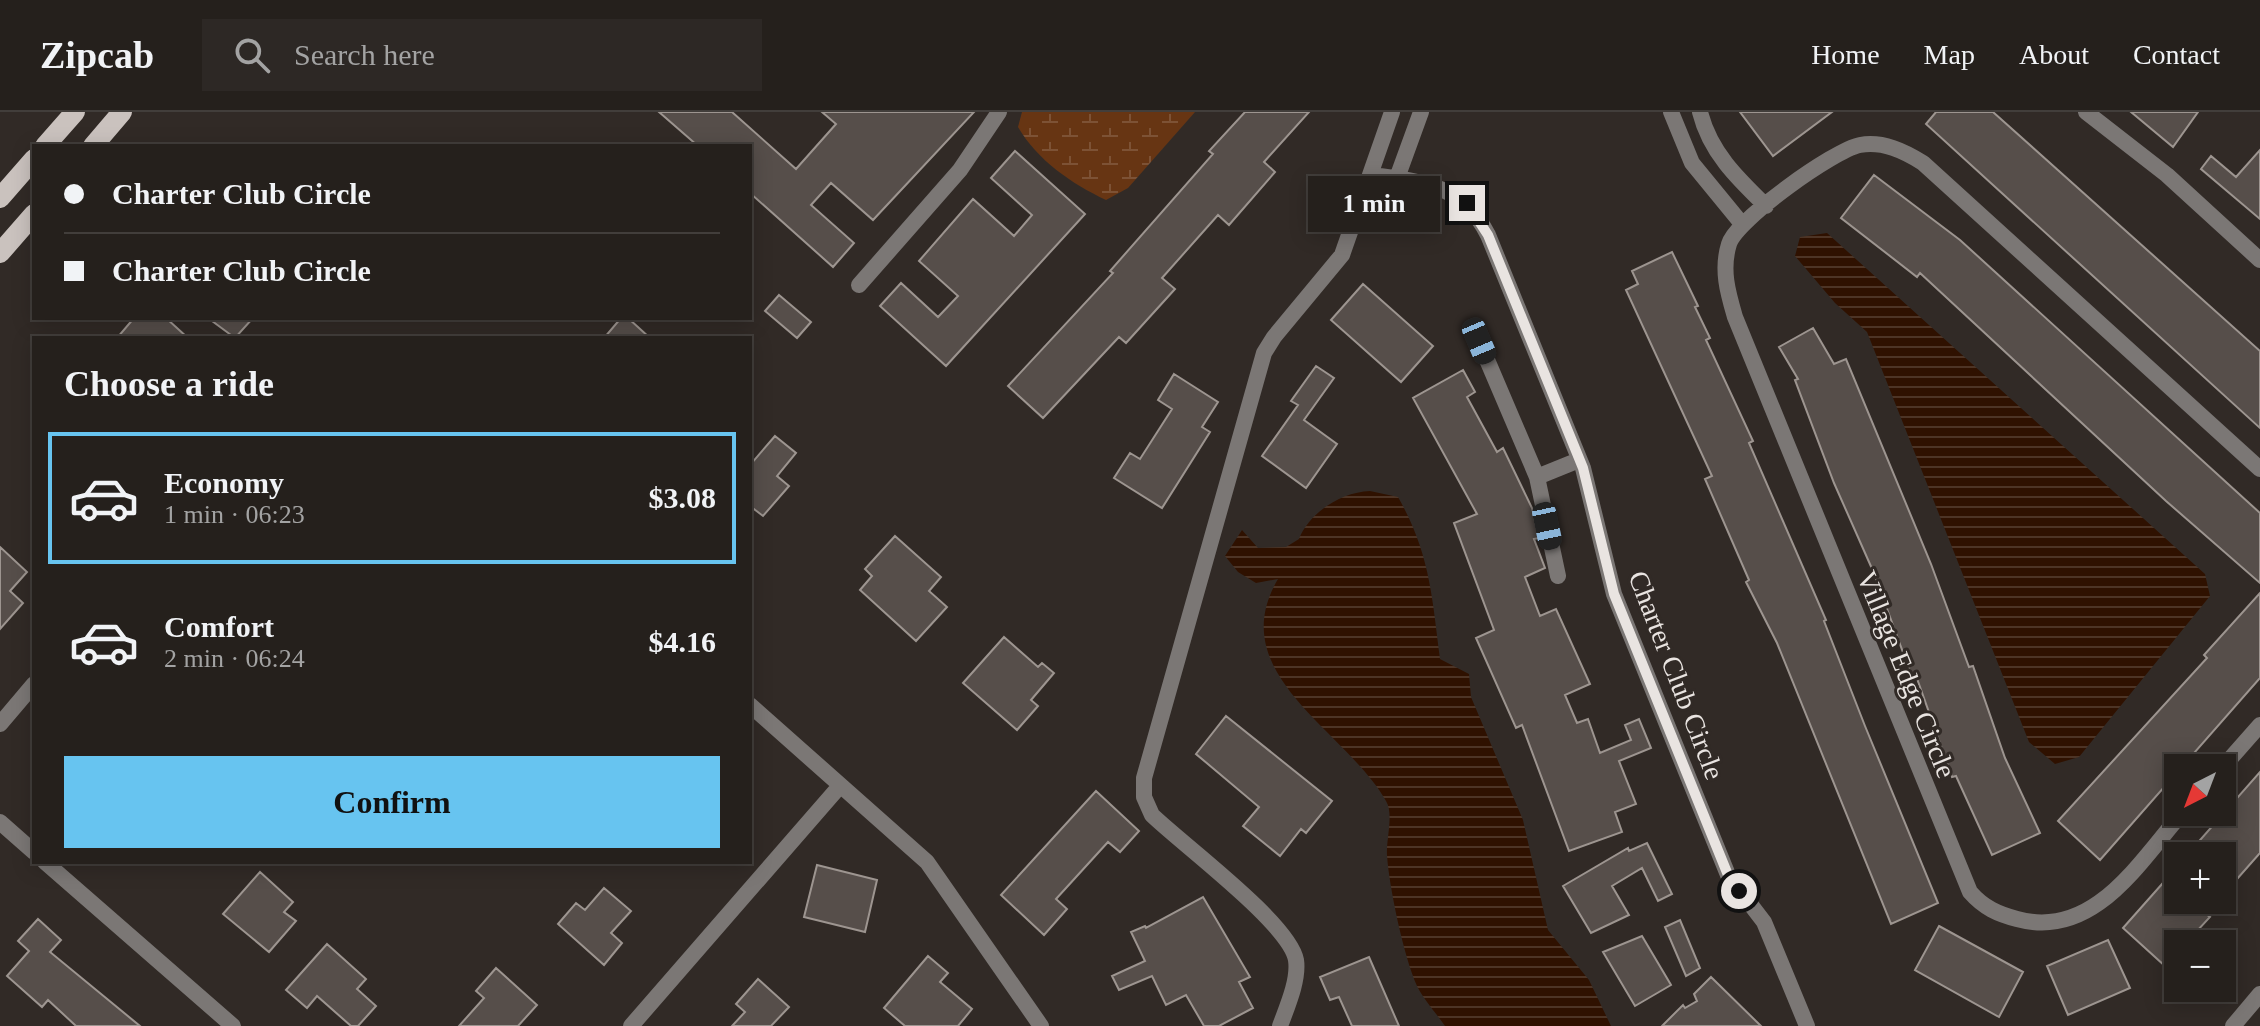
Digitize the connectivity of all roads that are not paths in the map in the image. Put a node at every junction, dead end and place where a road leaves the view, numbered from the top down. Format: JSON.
{"nodes":[{"id":1,"x":75,"y":112,"type":"edge"},
{"id":2,"x":122,"y":112,"type":"edge"},
{"id":3,"x":999,"y":112,"type":"edge"},
{"id":4,"x":1392,"y":112,"type":"edge"},
{"id":5,"x":1421,"y":112,"type":"edge"},
{"id":6,"x":1671,"y":112,"type":"edge"},
{"id":7,"x":1700,"y":112,"type":"edge"},
{"id":8,"x":2086,"y":112,"type":"edge"},
{"id":9,"x":47,"y":144,"type":"edge"},
{"id":10,"x":95,"y":144,"type":"edge"},
{"id":11,"x":32,"y":161,"type":"edge"},
{"id":12,"x":1723,"y":162,"type":"junction"},
{"id":13,"x":1372,"y":175,"type":"junction"},
{"id":14,"x":1703,"y":176,"type":"junction"},
{"id":15,"x":1397,"y":178,"type":"junction"},
{"id":16,"x":0,"y":198,"type":"edge"},
{"id":17,"x":1766,"y":206,"type":"junction"},
{"id":18,"x":32,"y":216,"type":"edge"},
{"id":19,"x":1742,"y":224,"type":"junction"},
{"id":20,"x":0,"y":253,"type":"edge"},
{"id":21,"x":2260,"y":260,"type":"edge"},
{"id":22,"x":859,"y":285,"type":"dead end"},
{"id":23,"x":1479,"y":341,"type":"dead end"},
{"id":24,"x":1579,"y":460,"type":"junction"},
{"id":25,"x":2260,"y":469,"type":"edge"},
{"id":26,"x":1537,"y":477,"type":"junction"},
{"id":27,"x":1558,"y":576,"type":"dead end"},
{"id":28,"x":32,"y":686,"type":"edge"},
{"id":29,"x":752,"y":707,"type":"edge"},
{"id":30,"x":0,"y":724,"type":"edge"},
{"id":31,"x":2260,"y":725,"type":"edge"},
{"id":32,"x":2234,"y":754,"type":"edge"},
{"id":33,"x":839,"y":787,"type":"junction"},
{"id":34,"x":0,"y":822,"type":"edge"},
{"id":35,"x":2171,"y":826,"type":"edge"},
{"id":36,"x":32,"y":850,"type":"edge"},
{"id":37,"x":47,"y":864,"type":"edge"},
{"id":38,"x":2260,"y":994,"type":"edge"},
{"id":39,"x":233,"y":1026,"type":"edge"},
{"id":40,"x":631,"y":1026,"type":"edge"},
{"id":41,"x":1041,"y":1026,"type":"edge"},
{"id":42,"x":1280,"y":1026,"type":"edge"},
{"id":43,"x":1807,"y":1026,"type":"edge"},
{"id":44,"x":2233,"y":1026,"type":"edge"}],
"edges":[{"from":1,"to":9,"type":"main road"},
{"from":2,"to":10,"type":"main road"},
{"from":3,"to":22,"type":"street"},
{"from":4,"to":13,"type":"street"},
{"from":5,"to":15,"type":"street"},
{"from":6,"to":14,"type":"street"},
{"from":7,"to":12,"type":"street"},
{"from":8,"to":21,"type":"street"},
{"from":11,"to":16,"type":"main road"},
{"from":12,"to":14,"type":"street"},
{"from":12,"to":17,"type":"street"},
{"from":13,"to":15,"type":"street","name":"Charter Club Circle"},
{"from":13,"to":42,"type":"street"},
{"from":14,"to":19,"type":"street"},
{"from":15,"to":24,"type":"street","name":"Charter Club Circle"},
{"from":17,"to":19,"type":"street","name":"Village Edge Circle"},
{"from":17,"to":25,"type":"street","name":"Village Edge Circle"},
{"from":18,"to":20,"type":"main road"},
{"from":19,"to":35,"type":"street","name":"Village Edge Circle"},
{"from":23,"to":26,"type":"street"},
{"from":24,"to":26,"type":"street"},
{"from":24,"to":43,"type":"street","name":"Charter Club Circle"},
{"from":26,"to":27,"type":"street"},
{"from":28,"to":30,"type":"street"},
{"from":29,"to":33,"type":"street"},
{"from":31,"to":32,"type":"street"},
{"from":33,"to":40,"type":"street"},
{"from":33,"to":41,"type":"street"},
{"from":34,"to":36,"type":"street"},
{"from":37,"to":39,"type":"street"},
{"from":38,"to":44,"type":"street"}]}
